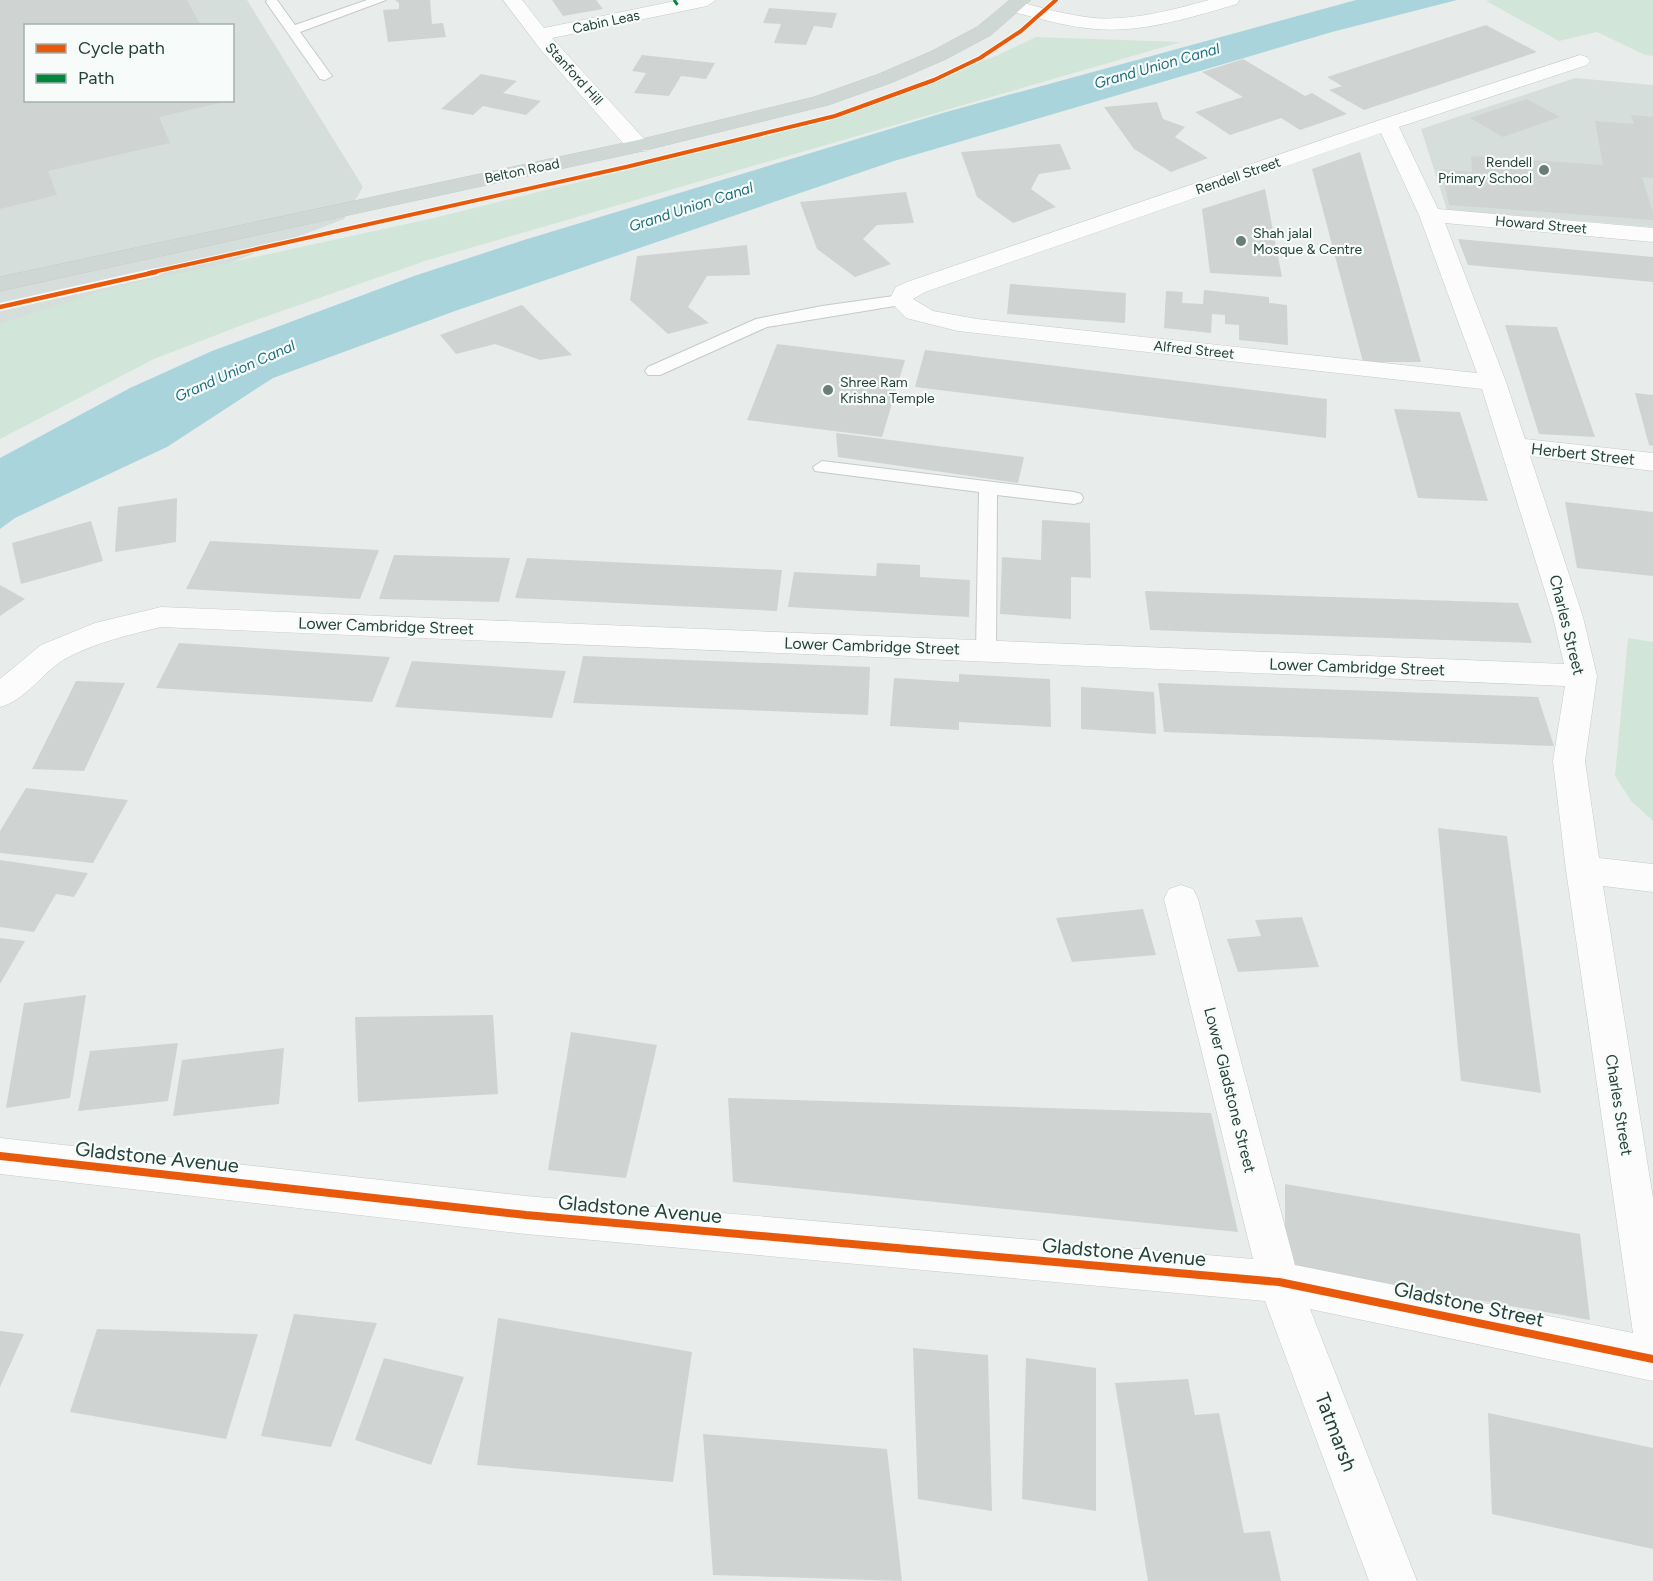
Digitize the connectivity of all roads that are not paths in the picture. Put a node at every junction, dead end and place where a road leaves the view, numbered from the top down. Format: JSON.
{"nodes":[{"id":1,"x":380,"y":0,"type":"edge"},
{"id":2,"x":512,"y":0,"type":"edge"},
{"id":3,"x":707,"y":0,"type":"edge"},
{"id":4,"x":1140,"y":0,"type":"edge"},
{"id":5,"x":1230,"y":0,"type":"edge"},
{"id":6,"x":272,"y":2,"type":"dead end"},
{"id":7,"x":676,"y":3,"type":"edge"},
{"id":8,"x":1019,"y":4,"type":"edge"},
{"id":9,"x":1166,"y":17,"type":"junction"},
{"id":10,"x":292,"y":30,"type":"junction"},
{"id":11,"x":540,"y":35,"type":"junction"},
{"id":12,"x":1580,"y":61,"type":"dead end"},
{"id":13,"x":325,"y":76,"type":"dead end"},
{"id":14,"x":1387,"y":124,"type":"junction"},
{"id":15,"x":638,"y":146,"type":"junction"},
{"id":16,"x":1430,"y":216,"type":"junction"},
{"id":17,"x":1653,"y":235,"type":"edge"},
{"id":18,"x":0,"y":284,"type":"edge"},
{"id":19,"x":901,"y":300,"type":"junction"},
{"id":20,"x":654,"y":370,"type":"dead end"},
{"id":21,"x":1493,"y":382,"type":"junction"},
{"id":22,"x":1514,"y":446,"type":"junction"},
{"id":23,"x":1653,"y":462,"type":"edge"},
{"id":24,"x":822,"y":467,"type":"dead end"},
{"id":25,"x":988,"y":488,"type":"junction"},
{"id":26,"x":1074,"y":498,"type":"dead end"},
{"id":27,"x":986,"y":651,"type":"junction"},
{"id":28,"x":1582,"y":676,"type":"junction"},
{"id":29,"x":0,"y":696,"type":"edge"},
{"id":30,"x":1583,"y":870,"type":"junction"},
{"id":31,"x":1653,"y":878,"type":"edge"},
{"id":32,"x":1181,"y":899,"type":"dead end"},
{"id":33,"x":0,"y":1156,"type":"edge"},
{"id":34,"x":1279,"y":1282,"type":"junction"},
{"id":35,"x":1653,"y":1330,"type":"edge"},
{"id":36,"x":1653,"y":1359,"type":"edge"},
{"id":37,"x":1393,"y":1581,"type":"edge"}],
"edges":[{"from":1,"to":10,"type":"lane"},
{"from":2,"to":11,"type":"street","name":"Stanford Hill"},
{"from":3,"to":7,"type":"street","name":"Cabin Leas"},
{"from":4,"to":9,"type":"street"},
{"from":5,"to":9,"type":"street"},
{"from":6,"to":10,"type":"lane"},
{"from":7,"to":11,"type":"street","name":"Cabin Leas"},
{"from":8,"to":9,"type":"street"},
{"from":8,"to":15,"type":"main road","name":"Belton Road"},
{"from":10,"to":13,"type":"lane"},
{"from":11,"to":15,"type":"street","name":"Stanford Hill"},
{"from":12,"to":14,"type":"street","name":"Rendell Street"},
{"from":14,"to":16,"type":"street","name":"Charles Street"},
{"from":14,"to":19,"type":"street","name":"Rendell Street"},
{"from":15,"to":18,"type":"main road","name":"Belton Road"},
{"from":16,"to":17,"type":"street","name":"Howard Street"},
{"from":16,"to":21,"type":"street","name":"Charles Street"},
{"from":19,"to":20,"type":"lane"},
{"from":19,"to":21,"type":"street","name":"Alfred Street"},
{"from":21,"to":22,"type":"street","name":"Charles Street"},
{"from":22,"to":23,"type":"street","name":"Herbert Street"},
{"from":22,"to":28,"type":"street","name":"Charles Street"},
{"from":24,"to":25,"type":"lane"},
{"from":25,"to":26,"type":"lane"},
{"from":25,"to":27,"type":"lane"},
{"from":27,"to":28,"type":"street","name":"Lower Cambridge Street"},
{"from":27,"to":29,"type":"street","name":"Lower Cambridge Street"},
{"from":28,"to":30,"type":"street","name":"Charles Street"},
{"from":30,"to":31,"type":"street"},
{"from":30,"to":35,"type":"street","name":"Charles Street"},
{"from":32,"to":34,"type":"street","name":"Lower Gladstone Street"},
{"from":33,"to":34,"type":"street","name":"Gladstone Avenue"},
{"from":34,"to":36,"type":"street","name":"Gladstone Street"},
{"from":34,"to":37,"type":"street","name":"Tatmarsh"}]}
